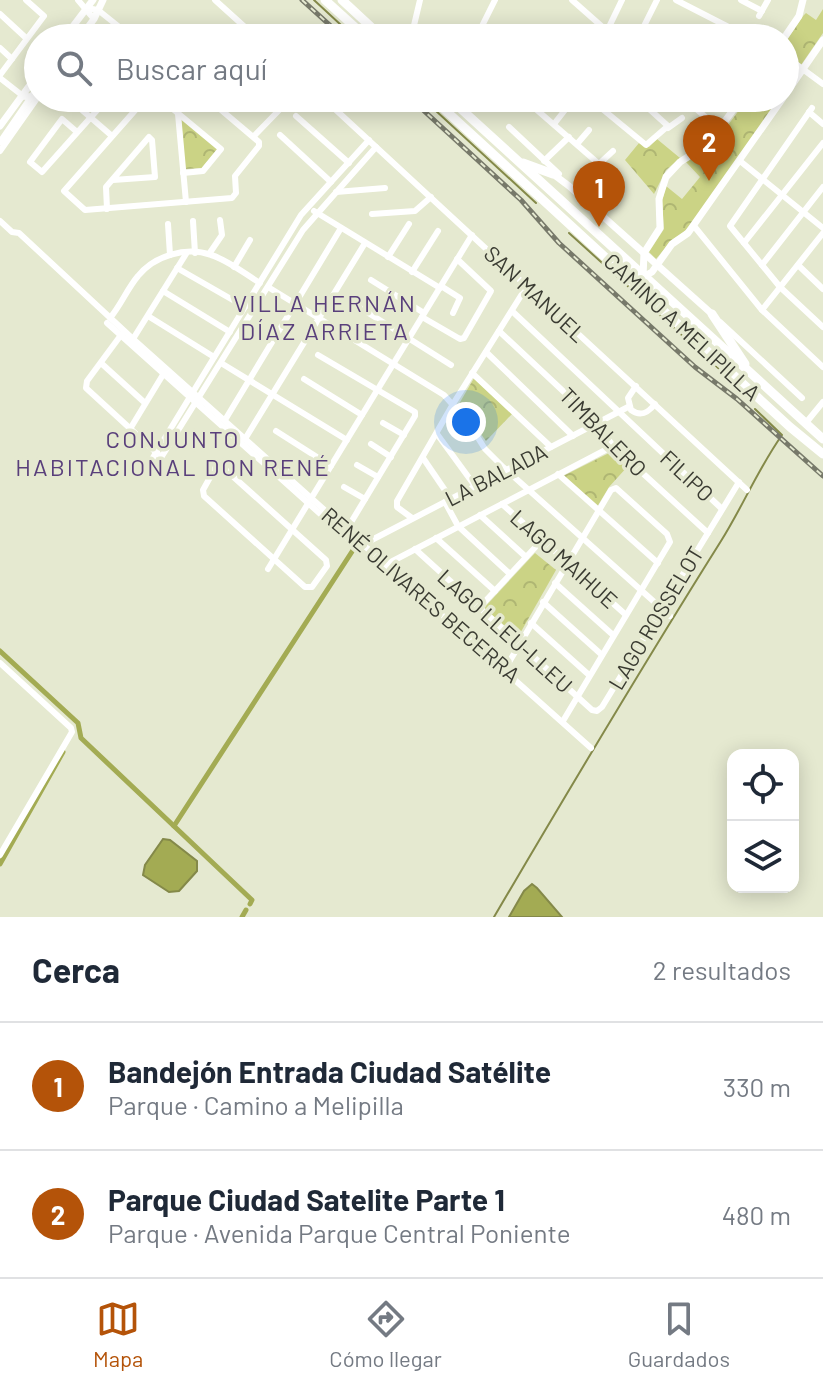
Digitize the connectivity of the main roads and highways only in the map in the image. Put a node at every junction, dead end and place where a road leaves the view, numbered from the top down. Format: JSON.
{"nodes":[{"id":1,"x":325,"y":0,"type":"edge"},
{"id":2,"x":342,"y":0,"type":"edge"},
{"id":3,"x":352,"y":24,"type":"edge"},
{"id":4,"x":368,"y":24,"type":"edge"},
{"id":5,"x":447,"y":112,"type":"edge"},
{"id":6,"x":464,"y":112,"type":"edge"},
{"id":7,"x":517,"y":161,"type":"junction"},
{"id":8,"x":553,"y":174,"type":"road end"},
{"id":9,"x":625,"y":274,"type":"junction"},
{"id":10,"x":643,"y":277,"type":"junction"},
{"id":11,"x":649,"y":295,"type":"junction"},
{"id":12,"x":712,"y":314,"type":"road end"},
{"id":13,"x":754,"y":377,"type":"junction"},
{"id":14,"x":823,"y":439,"type":"edge"},
{"id":15,"x":823,"y":454,"type":"edge"}],
"edges":[{"from":1,"to":3,"type":"main road"},
{"from":2,"to":4,"type":"main road"},
{"from":5,"to":9,"type":"main road","name":"CAMINO A MELIPILLA"},
{"from":6,"to":7,"type":"main road","name":"CAMINO A MELIPILLA"},
{"from":7,"to":8,"type":"main road"},
{"from":7,"to":10,"type":"main road","name":"CAMINO A MELIPILLA"},
{"from":9,"to":10,"type":"main road"},
{"from":9,"to":11,"type":"main road","name":"CAMINO A MELIPILLA"},
{"from":10,"to":11,"type":"main road"},
{"from":10,"to":13,"type":"main road","name":"CAMINO A MELIPILLA"},
{"from":11,"to":15,"type":"main road","name":"CAMINO A MELIPILLA"},
{"from":12,"to":13,"type":"main road"},
{"from":13,"to":14,"type":"main road","name":"CAMINO A MELIPILLA"}]}
